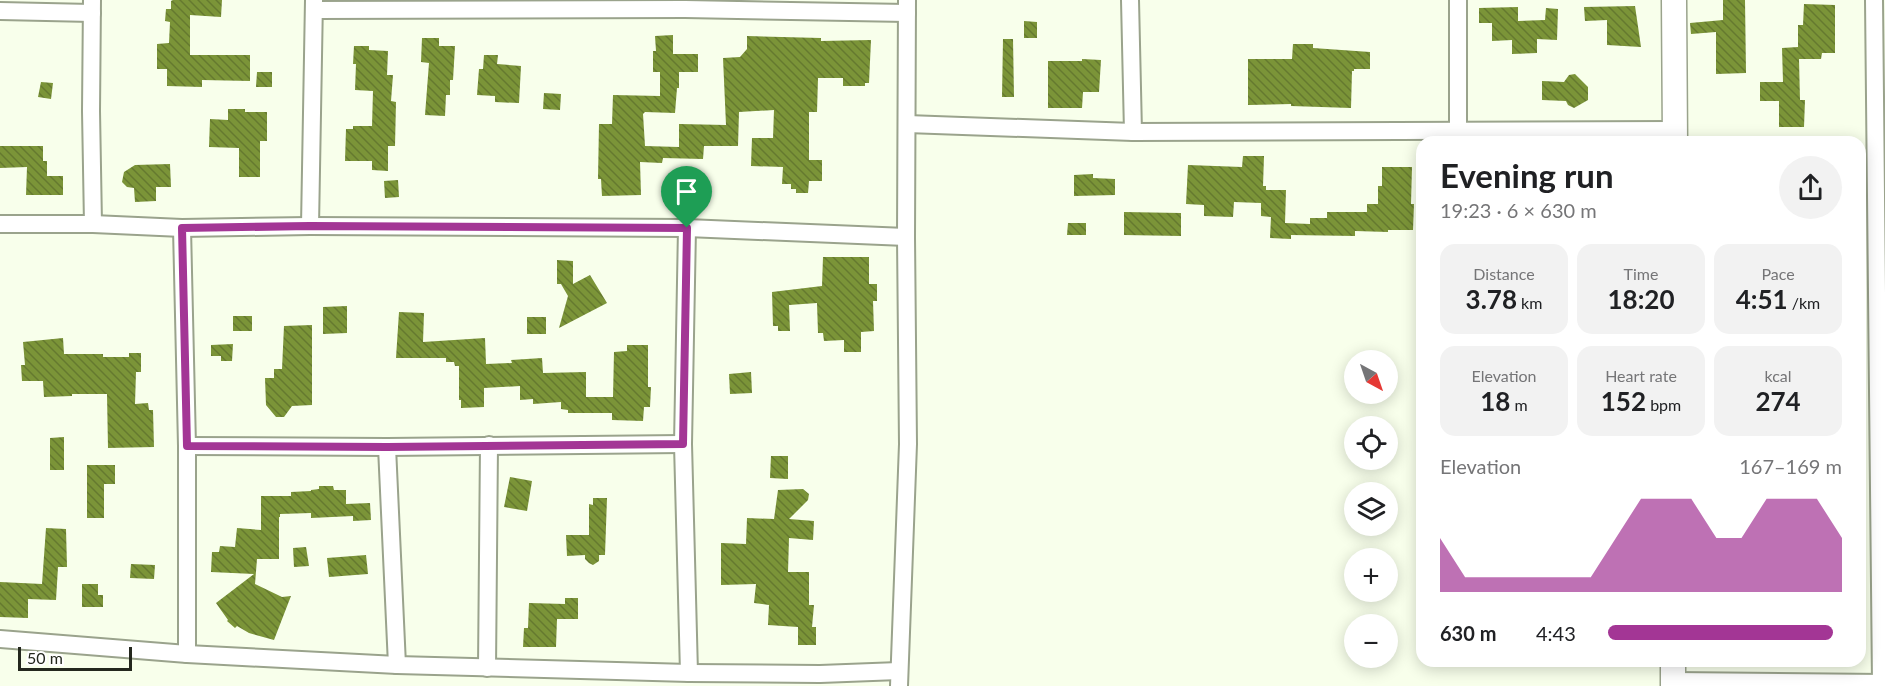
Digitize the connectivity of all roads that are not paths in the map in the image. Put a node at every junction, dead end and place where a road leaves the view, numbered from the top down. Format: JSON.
{"nodes":[{"id":1,"x":1130,"y":0,"type":"edge"},
{"id":2,"x":1458,"y":0,"type":"edge"},
{"id":3,"x":1674,"y":0,"type":"edge"},
{"id":4,"x":1874,"y":0,"type":"edge"},
{"id":5,"x":686,"y":4,"type":"edge"},
{"id":6,"x":314,"y":5,"type":"edge"},
{"id":7,"x":537,"y":5,"type":"edge"},
{"id":8,"x":92,"y":6,"type":"edge"},
{"id":9,"x":907,"y":6,"type":"edge"},
{"id":10,"x":0,"y":11,"type":"edge"},
{"id":11,"x":907,"y":124,"type":"junction"},
{"id":12,"x":1458,"y":131,"type":"junction"},
{"id":13,"x":1132,"y":132,"type":"junction"},
{"id":14,"x":1675,"y":136,"type":"edge"},
{"id":15,"x":0,"y":224,"type":"edge"},
{"id":16,"x":93,"y":224,"type":"junction"},
{"id":17,"x":310,"y":226,"type":"junction"},
{"id":18,"x":182,"y":228,"type":"junction"},
{"id":19,"x":687,"y":228,"type":"junction"},
{"id":20,"x":906,"y":237,"type":"junction"},
{"id":21,"x":683,"y":444,"type":"junction"},
{"id":22,"x":489,"y":445,"type":"junction"},
{"id":23,"x":187,"y":446,"type":"junction"},
{"id":24,"x":387,"y":447,"type":"junction"},
{"id":25,"x":0,"y":639,"type":"edge"},
{"id":26,"x":187,"y":654,"type":"junction"},
{"id":27,"x":397,"y":665,"type":"junction"},
{"id":28,"x":487,"y":668,"type":"junction"},
{"id":29,"x":689,"y":673,"type":"junction"},
{"id":30,"x":1673,"y":676,"type":"edge"},
{"id":31,"x":899,"y":678,"type":"edge"},
{"id":32,"x":1883,"y":683,"type":"edge"}],
"edges":[{"from":1,"to":13,"type":"street"},
{"from":2,"to":12,"type":"street"},
{"from":3,"to":14,"type":"street"},
{"from":4,"to":32,"type":"street"},
{"from":5,"to":7,"type":"street"},
{"from":5,"to":9,"type":"street"},
{"from":6,"to":7,"type":"street"},
{"from":6,"to":17,"type":"street"},
{"from":8,"to":10,"type":"street"},
{"from":8,"to":16,"type":"street"},
{"from":9,"to":11,"type":"street"},
{"from":11,"to":13,"type":"street"},
{"from":11,"to":20,"type":"street"},
{"from":12,"to":13,"type":"street"},
{"from":12,"to":14,"type":"street"},
{"from":15,"to":16,"type":"street"},
{"from":16,"to":18,"type":"street"},
{"from":17,"to":18,"type":"street"},
{"from":17,"to":19,"type":"street"},
{"from":18,"to":23,"type":"street"},
{"from":19,"to":20,"type":"street"},
{"from":19,"to":21,"type":"street"},
{"from":20,"to":31,"type":"street"},
{"from":21,"to":22,"type":"street"},
{"from":21,"to":29,"type":"street"},
{"from":22,"to":24,"type":"street"},
{"from":22,"to":28,"type":"street"},
{"from":23,"to":24,"type":"street"},
{"from":23,"to":26,"type":"street"},
{"from":24,"to":27,"type":"street"},
{"from":25,"to":26,"type":"street"},
{"from":26,"to":27,"type":"street"},
{"from":27,"to":28,"type":"street"},
{"from":28,"to":29,"type":"street"},
{"from":29,"to":31,"type":"street"},
{"from":30,"to":32,"type":"street"}]}
